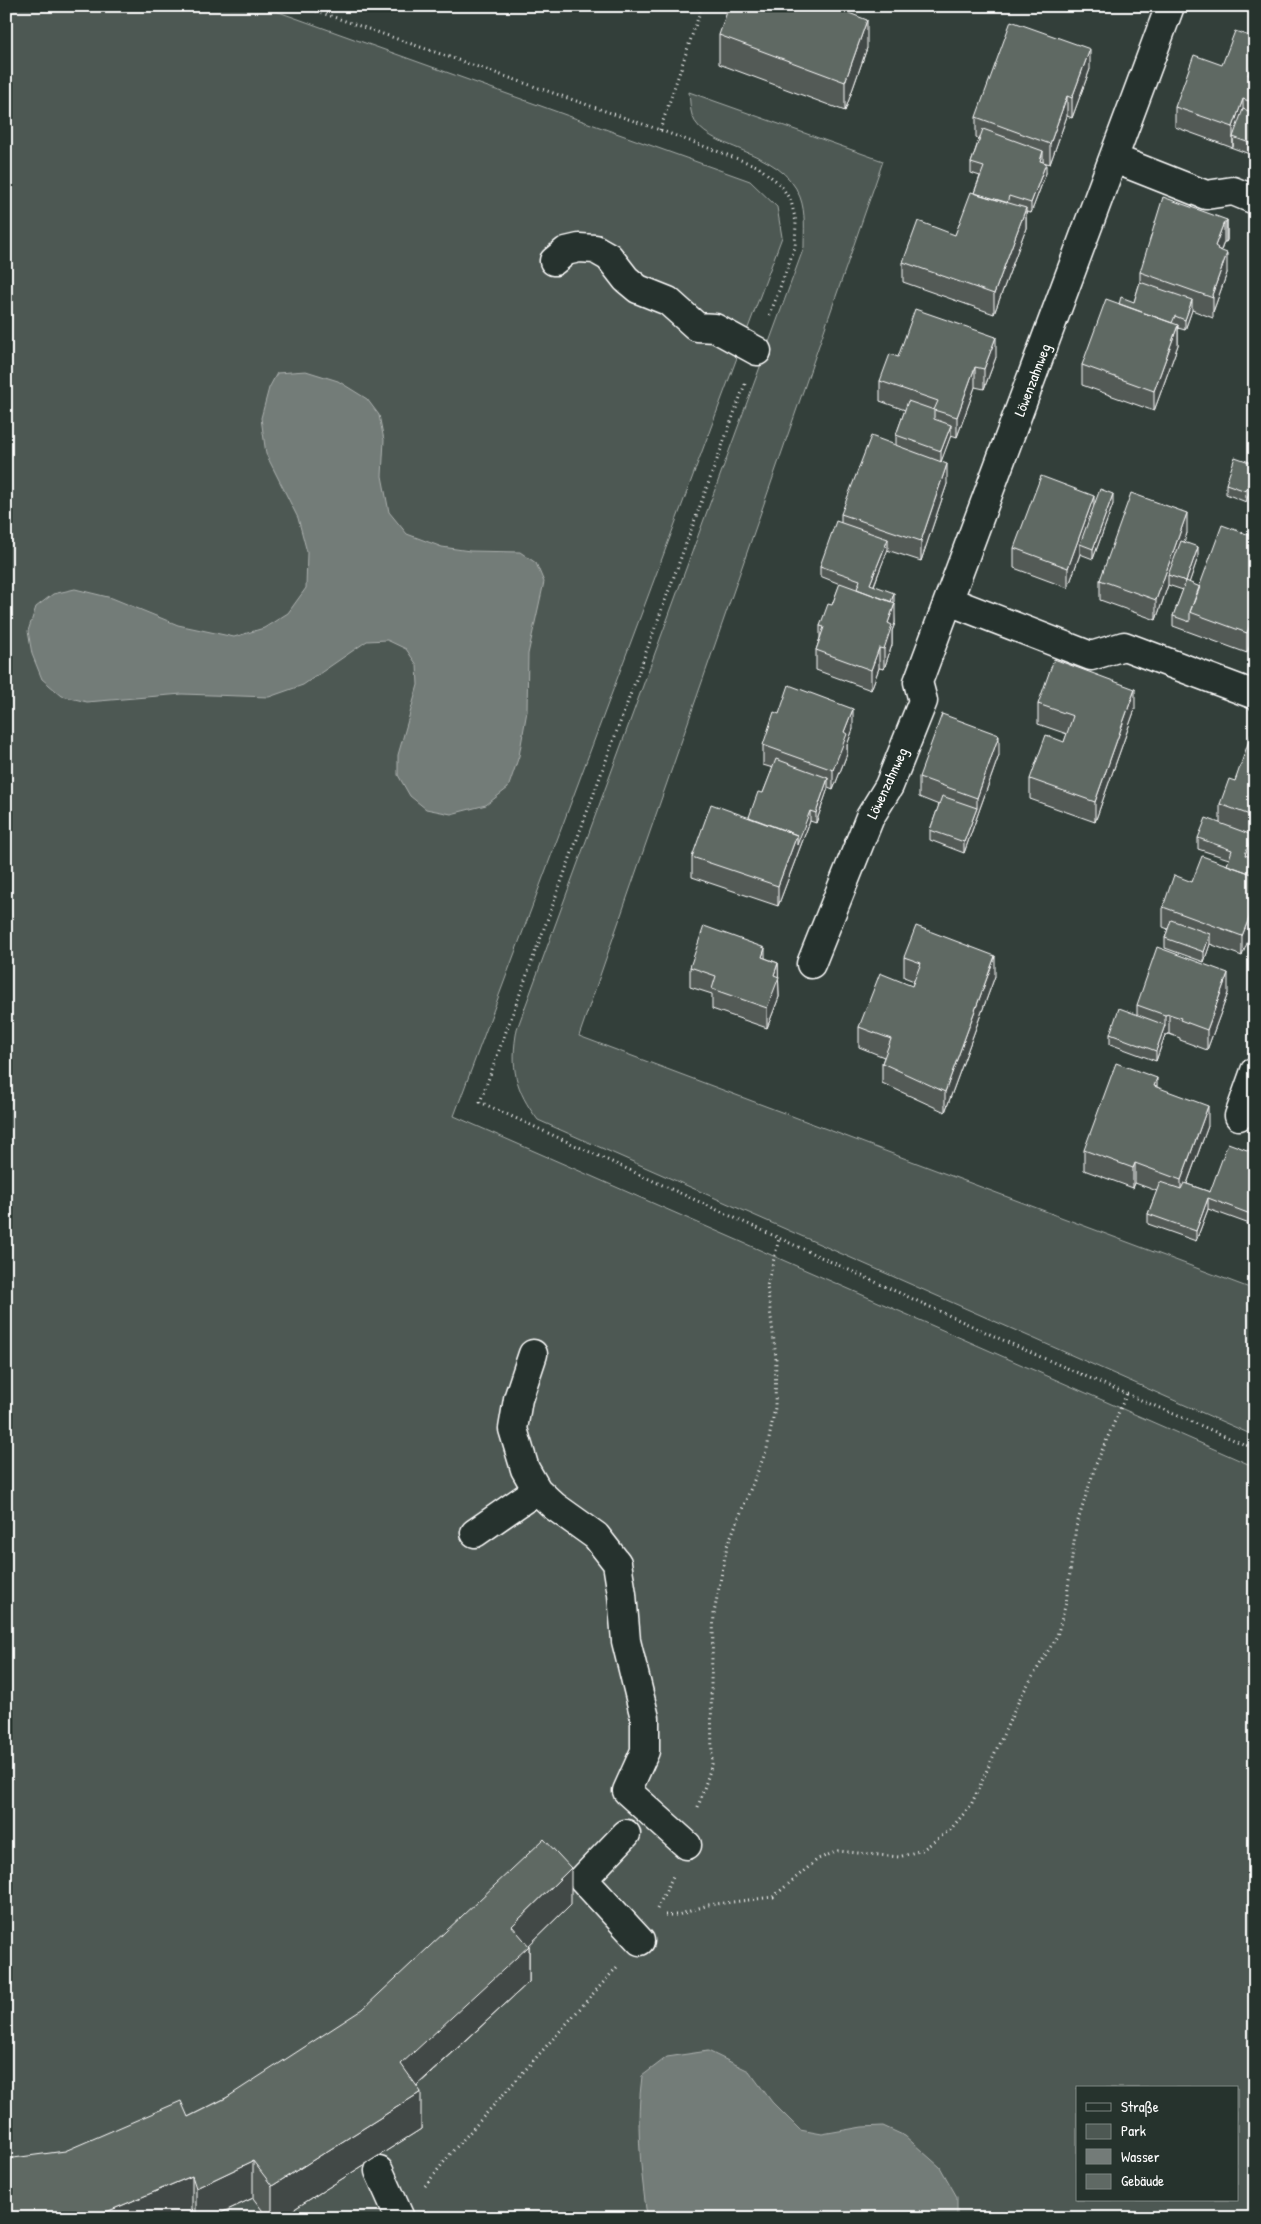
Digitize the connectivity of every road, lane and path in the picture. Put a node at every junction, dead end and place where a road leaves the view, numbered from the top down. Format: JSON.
{"nodes":[{"id":1,"x":302,"y":6,"type":"edge"},
{"id":2,"x":702,"y":6,"type":"edge"},
{"id":3,"x":1170,"y":6,"type":"edge"},
{"id":4,"x":660,"y":130,"type":"junction"},
{"id":5,"x":1115,"y":159,"type":"junction"},
{"id":6,"x":1255,"y":200,"type":"edge"},
{"id":7,"x":554,"y":261,"type":"dead end"},
{"id":8,"x":757,"y":350,"type":"junction"},
{"id":9,"x":949,"y":601,"type":"junction"},
{"id":10,"x":1255,"y":695,"type":"edge"},
{"id":11,"x":811,"y":964,"type":"dead end"},
{"id":12,"x":1255,"y":1071,"type":"edge"},
{"id":13,"x":1239,"y":1116,"type":"dead end"},
{"id":14,"x":533,"y":1354,"type":"dead end"},
{"id":15,"x":1127,"y":1393,"type":"junction"},
{"id":16,"x":1255,"y":1450,"type":"edge"},
{"id":17,"x":537,"y":1490,"type":"junction"},
{"id":18,"x":475,"y":1533,"type":"dead end"},
{"id":19,"x":626,"y":1834,"type":"dead end"},
{"id":20,"x":687,"y":1845,"type":"dead end"},
{"id":21,"x":662,"y":1915,"type":"dead end"},
{"id":22,"x":640,"y":1941,"type":"dead end"},
{"id":23,"x":379,"y":2170,"type":"dead end"},
{"id":24,"x":400,"y":2218,"type":"edge"}],
"edges":[{"from":1,"to":4,"type":"path"},
{"from":2,"to":4,"type":"path"},
{"from":3,"to":5,"type":"street","name":"Löwenzahnweg"},
{"from":4,"to":8,"type":"path"},
{"from":5,"to":6,"type":"street"},
{"from":5,"to":9,"type":"street","name":"Löwenzahnweg"},
{"from":7,"to":8,"type":"street"},
{"from":8,"to":15,"type":"path"},
{"from":9,"to":10,"type":"street"},
{"from":9,"to":11,"type":"street","name":"Löwenzahnweg"},
{"from":12,"to":13,"type":"street"},
{"from":14,"to":17,"type":"street"},
{"from":15,"to":16,"type":"path"},
{"from":15,"to":21,"type":"path"},
{"from":17,"to":18,"type":"street"},
{"from":17,"to":20,"type":"street"},
{"from":19,"to":22,"type":"street"},
{"from":23,"to":24,"type":"street"}]}
